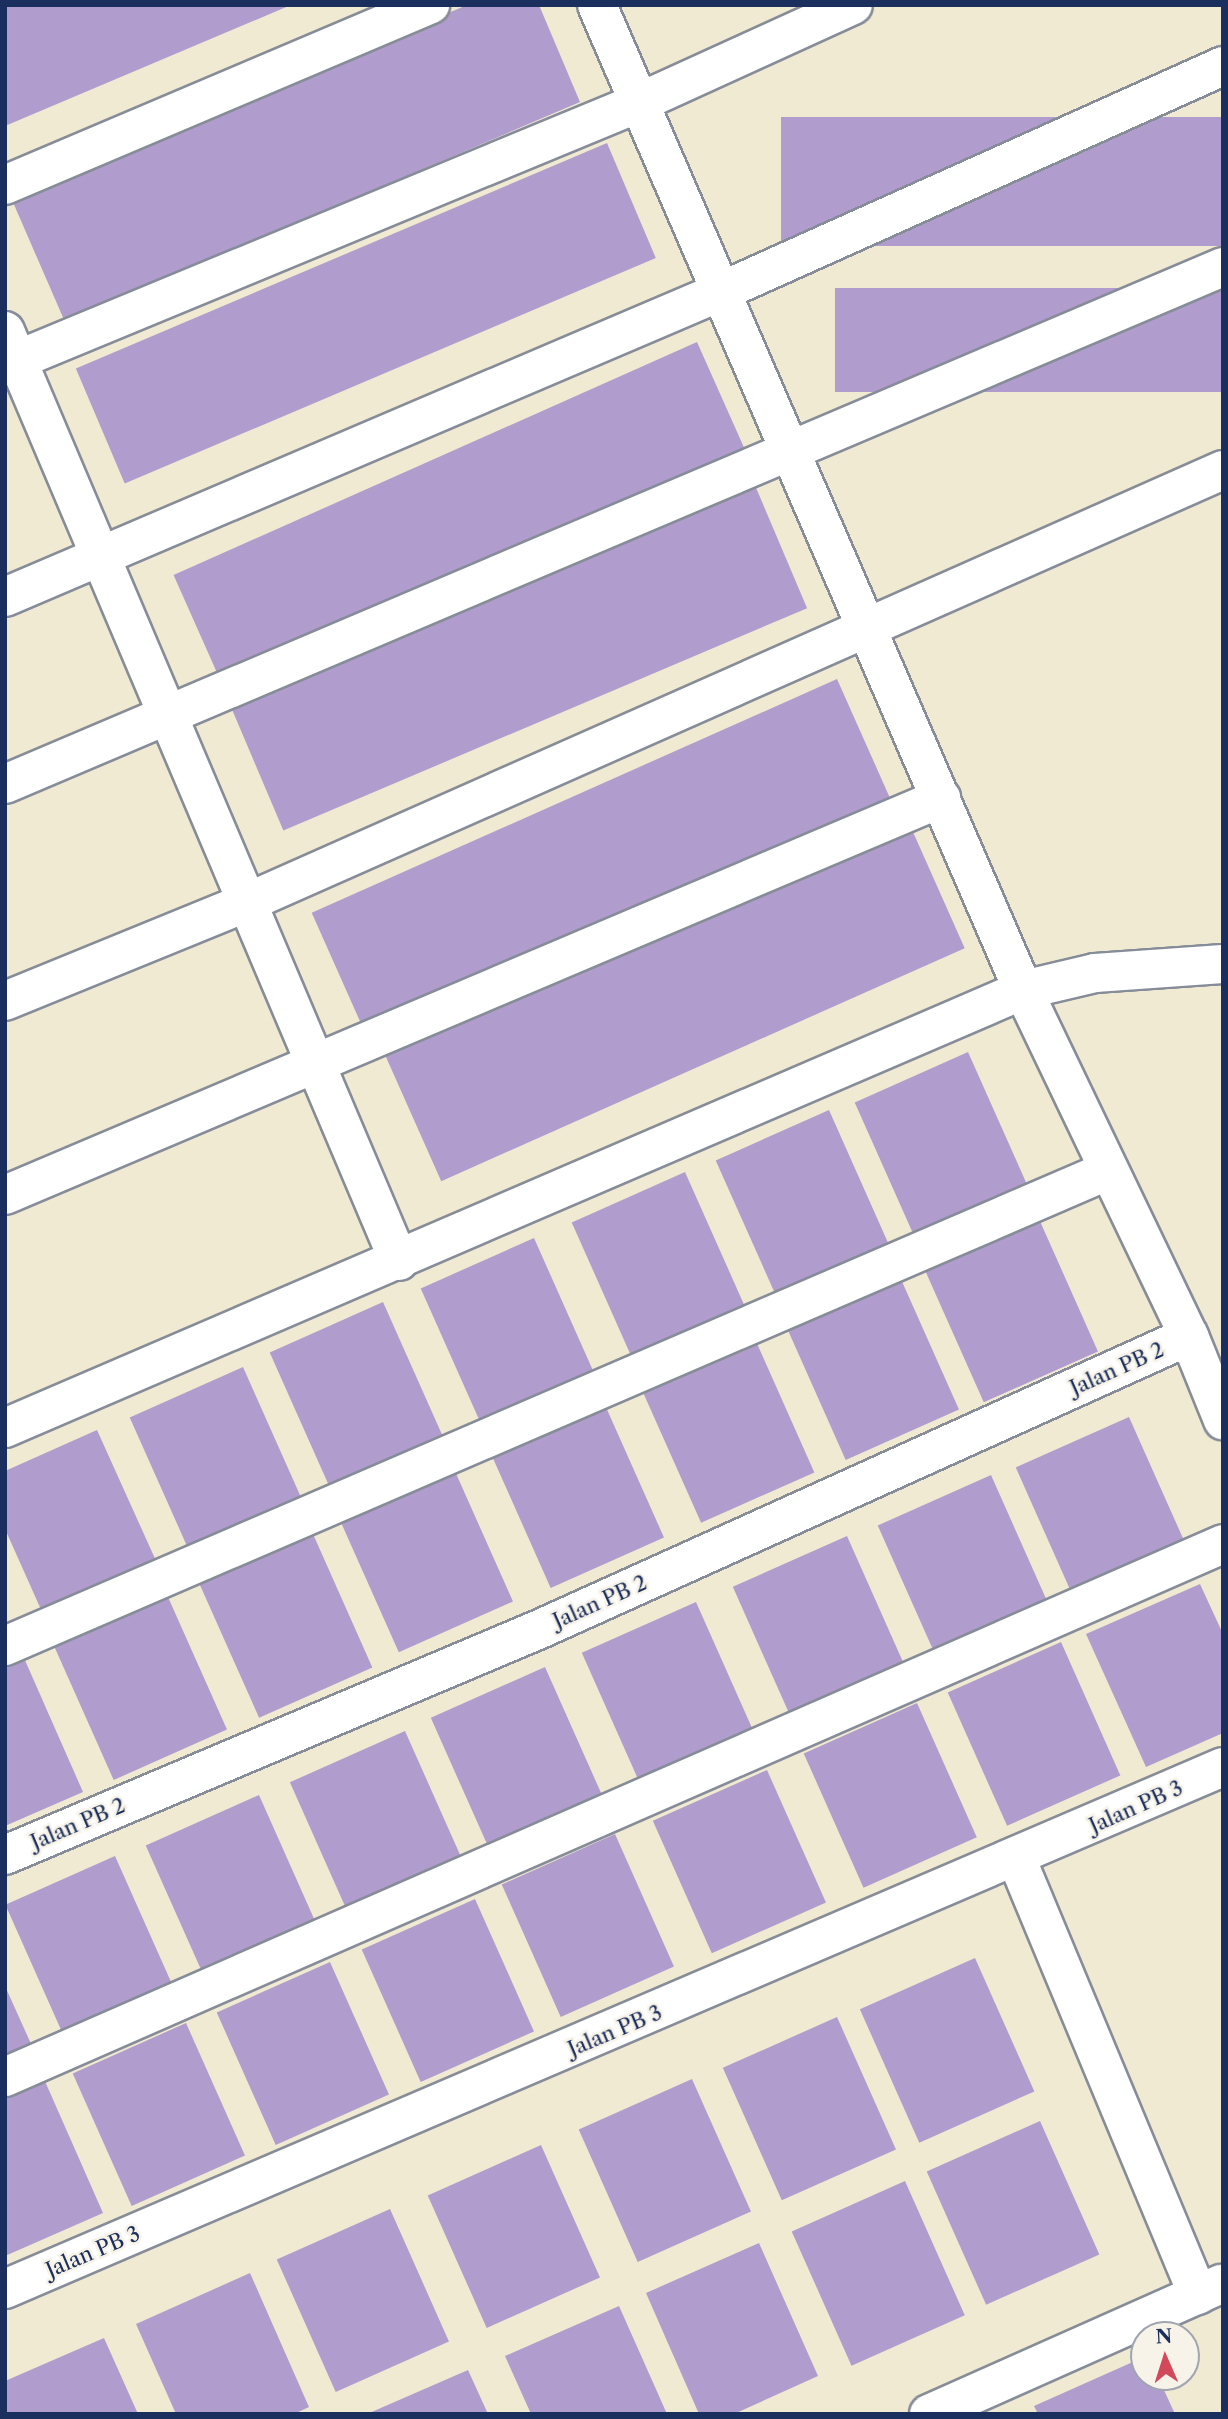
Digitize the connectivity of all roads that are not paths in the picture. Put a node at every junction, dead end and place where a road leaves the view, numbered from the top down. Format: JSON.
{"nodes":[{"id":1,"x":430,"y":5,"type":"edge"},
{"id":2,"x":597,"y":5,"type":"edge"},
{"id":3,"x":853,"y":5,"type":"edge"},
{"id":4,"x":1223,"y":66,"type":"edge"},
{"id":5,"x":638,"y":103,"type":"junction"},
{"id":6,"x":5,"y":185,"type":"edge"},
{"id":7,"x":1223,"y":267,"type":"edge"},
{"id":8,"x":722,"y":291,"type":"junction"},
{"id":9,"x":9,"y":352,"type":"edge"},
{"id":10,"x":791,"y":449,"type":"junction"},
{"id":11,"x":1223,"y":470,"type":"edge"},
{"id":12,"x":102,"y":558,"type":"junction"},
{"id":13,"x":5,"y":597,"type":"edge"},
{"id":14,"x":871,"y":630,"type":"junction"},
{"id":15,"x":168,"y":716,"type":"junction"},
{"id":16,"x":5,"y":784,"type":"edge"},
{"id":17,"x":941,"y":798,"type":"junction"},
{"id":18,"x":248,"y":902,"type":"junction"},
{"id":19,"x":1223,"y":964,"type":"edge"},
{"id":20,"x":1023,"y":990,"type":"junction"},
{"id":21,"x":5,"y":1001,"type":"edge"},
{"id":22,"x":317,"y":1066,"type":"junction"},
{"id":23,"x":1110,"y":1170,"type":"junction"},
{"id":24,"x":5,"y":1195,"type":"edge"},
{"id":25,"x":399,"y":1261,"type":"junction"},
{"id":26,"x":1189,"y":1336,"type":"junction"},
{"id":27,"x":1223,"y":1420,"type":"edge"},
{"id":28,"x":5,"y":1428,"type":"edge"},
{"id":29,"x":1223,"y":1544,"type":"edge"},
{"id":30,"x":5,"y":1647,"type":"edge"},
{"id":31,"x":1223,"y":1767,"type":"edge"},
{"id":32,"x":5,"y":1855,"type":"edge"},
{"id":33,"x":1017,"y":1860,"type":"junction"},
{"id":34,"x":5,"y":2077,"type":"edge"},
{"id":35,"x":5,"y":2289,"type":"edge"},
{"id":36,"x":1211,"y":2289,"type":"edge"},
{"id":37,"x":929,"y":2414,"type":"edge"}],
"edges":[{"from":1,"to":6,"type":"street"},
{"from":2,"to":5,"type":"street"},
{"from":3,"to":5,"type":"street"},
{"from":4,"to":8,"type":"street"},
{"from":5,"to":8,"type":"street"},
{"from":5,"to":9,"type":"street"},
{"from":7,"to":10,"type":"street"},
{"from":8,"to":10,"type":"street"},
{"from":8,"to":12,"type":"street"},
{"from":9,"to":12,"type":"street"},
{"from":10,"to":14,"type":"street"},
{"from":10,"to":15,"type":"street"},
{"from":11,"to":14,"type":"street"},
{"from":12,"to":13,"type":"street"},
{"from":12,"to":15,"type":"street"},
{"from":14,"to":17,"type":"street"},
{"from":14,"to":18,"type":"street"},
{"from":15,"to":16,"type":"street"},
{"from":15,"to":18,"type":"street"},
{"from":17,"to":20,"type":"street"},
{"from":17,"to":22,"type":"street"},
{"from":18,"to":21,"type":"street"},
{"from":18,"to":22,"type":"street"},
{"from":19,"to":20,"type":"street"},
{"from":20,"to":23,"type":"street"},
{"from":20,"to":25,"type":"street"},
{"from":22,"to":24,"type":"street"},
{"from":22,"to":25,"type":"street"},
{"from":23,"to":26,"type":"street"},
{"from":23,"to":30,"type":"street"},
{"from":25,"to":28,"type":"street"},
{"from":26,"to":27,"type":"street"},
{"from":26,"to":32,"type":"street","name":"Jalan PB 2"},
{"from":29,"to":34,"type":"street"},
{"from":31,"to":33,"type":"street","name":"Jalan PB 3"},
{"from":33,"to":35,"type":"street","name":"Jalan PB 3"},
{"from":33,"to":36,"type":"street"},
{"from":36,"to":37,"type":"street"}]}
